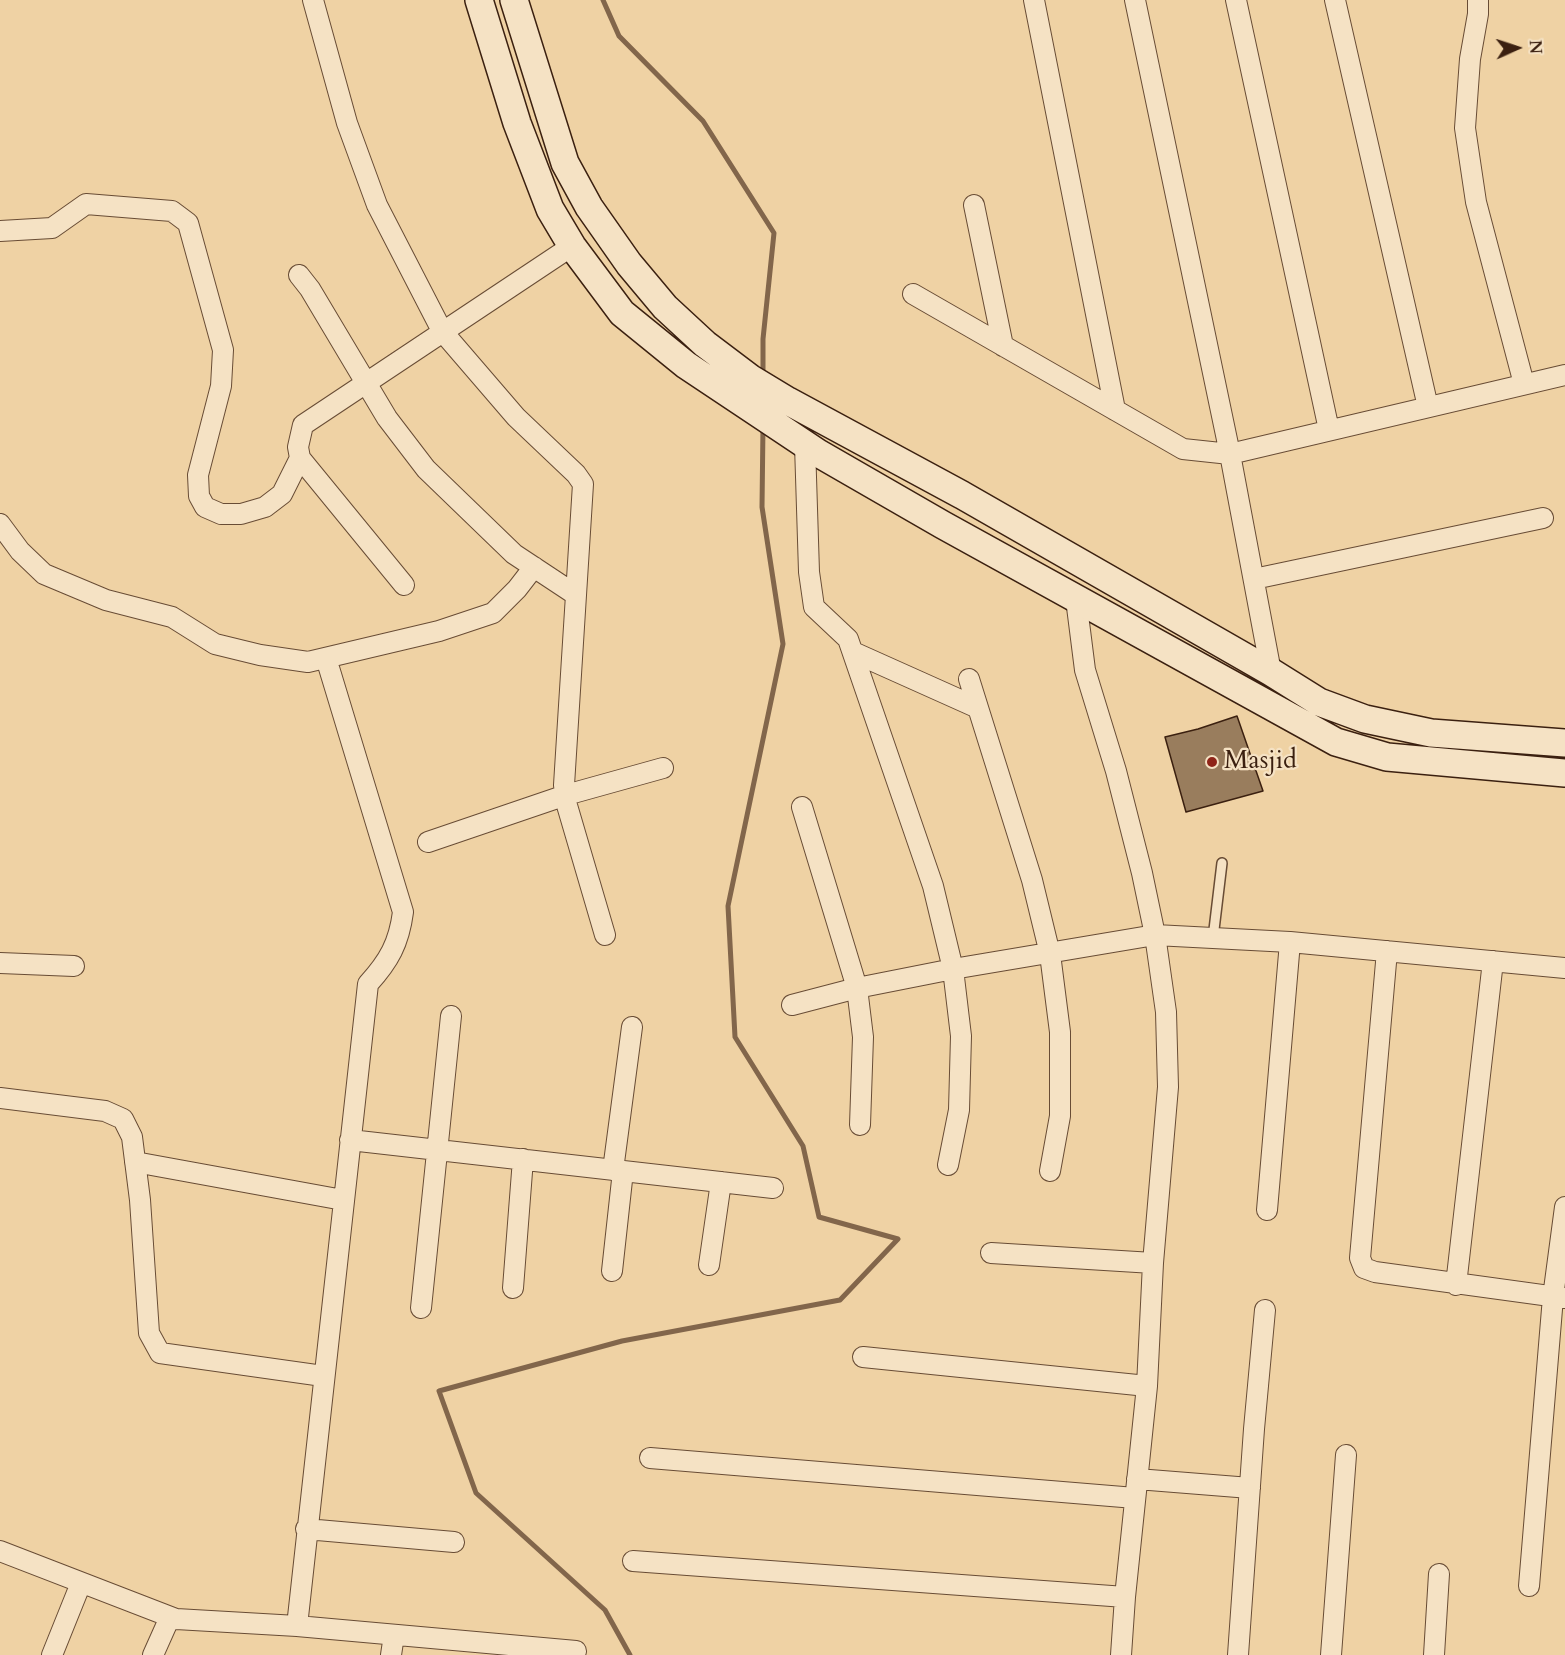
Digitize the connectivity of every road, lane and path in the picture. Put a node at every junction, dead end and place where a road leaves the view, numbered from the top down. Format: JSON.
{"nodes":[{"id":1,"x":313,"y":0,"type":"edge"},
{"id":2,"x":479,"y":0,"type":"edge"},
{"id":3,"x":514,"y":0,"type":"edge"},
{"id":4,"x":1034,"y":0,"type":"edge"},
{"id":5,"x":1135,"y":0,"type":"edge"},
{"id":6,"x":1236,"y":0,"type":"edge"},
{"id":7,"x":1335,"y":0,"type":"edge"},
{"id":8,"x":1478,"y":0,"type":"edge"},
{"id":9,"x":974,"y":205,"type":"dead end"},
{"id":10,"x":0,"y":231,"type":"edge"},
{"id":11,"x":572,"y":246,"type":"junction"},
{"id":12,"x":298,"y":275,"type":"dead end"},
{"id":13,"x":913,"y":294,"type":"dead end"},
{"id":14,"x":442,"y":331,"type":"junction"},
{"id":15,"x":1003,"y":346,"type":"junction"},
{"id":16,"x":1565,"y":375,"type":"edge"},
{"id":17,"x":366,"y":382,"type":"junction"},
{"id":18,"x":1524,"y":384,"type":"junction"},
{"id":19,"x":1428,"y":407,"type":"junction"},
{"id":20,"x":1115,"y":410,"type":"junction"},
{"id":21,"x":1329,"y":430,"type":"junction"},
{"id":22,"x":798,"y":440,"type":"junction"},
{"id":23,"x":1230,"y":454,"type":"junction"},
{"id":24,"x":300,"y":458,"type":"junction"},
{"id":25,"x":962,"y":495,"type":"junction"},
{"id":26,"x":1543,"y":518,"type":"dead end"},
{"id":27,"x":0,"y":524,"type":"edge"},
{"id":28,"x":943,"y":525,"type":"junction"},
{"id":29,"x":534,"y":567,"type":"junction"},
{"id":30,"x":1254,"y":579,"type":"junction"},
{"id":31,"x":404,"y":585,"type":"dead end"},
{"id":32,"x":576,"y":595,"type":"junction"},
{"id":33,"x":1076,"y":599,"type":"junction"},
{"id":34,"x":854,"y":652,"type":"junction"},
{"id":35,"x":326,"y":658,"type":"junction"},
{"id":36,"x":1271,"y":672,"type":"junction"},
{"id":37,"x":969,"y":679,"type":"dead end"},
{"id":38,"x":978,"y":708,"type":"junction"},
{"id":39,"x":1565,"y":743,"type":"edge"},
{"id":40,"x":663,"y":768,"type":"dead end"},
{"id":41,"x":1565,"y":773,"type":"edge"},
{"id":42,"x":566,"y":795,"type":"junction"},
{"id":43,"x":802,"y":807,"type":"dead end"},
{"id":44,"x":428,"y":842,"type":"dead end"},
{"id":45,"x":1222,"y":863,"type":"dead end"},
{"id":46,"x":605,"y":935,"type":"dead end"},
{"id":47,"x":1155,"y":935,"type":"junction"},
{"id":48,"x":1213,"y":938,"type":"junction"},
{"id":49,"x":1290,"y":942,"type":"junction"},
{"id":50,"x":1387,"y":951,"type":"junction"},
{"id":51,"x":1050,"y":954,"type":"junction"},
{"id":52,"x":1493,"y":961,"type":"junction"},
{"id":53,"x":0,"y":963,"type":"edge"},
{"id":54,"x":74,"y":966,"type":"dead end"},
{"id":55,"x":1565,"y":968,"type":"edge"},
{"id":56,"x":953,"y":969,"type":"junction"},
{"id":57,"x":857,"y":988,"type":"junction"},
{"id":58,"x":792,"y":1005,"type":"dead end"},
{"id":59,"x":451,"y":1016,"type":"dead end"},
{"id":60,"x":632,"y":1027,"type":"dead end"},
{"id":61,"x":0,"y":1098,"type":"edge"},
{"id":62,"x":860,"y":1125,"type":"dead end"},
{"id":63,"x":350,"y":1140,"type":"junction"},
{"id":64,"x":437,"y":1149,"type":"junction"},
{"id":65,"x":523,"y":1159,"type":"junction"},
{"id":66,"x":135,"y":1162,"type":"junction"},
{"id":67,"x":948,"y":1166,"type":"dead end"},
{"id":68,"x":618,"y":1170,"type":"junction"},
{"id":69,"x":1050,"y":1172,"type":"dead end"},
{"id":70,"x":721,"y":1182,"type":"junction"},
{"id":71,"x":773,"y":1188,"type":"dead end"},
{"id":72,"x":343,"y":1200,"type":"junction"},
{"id":73,"x":1565,"y":1207,"type":"edge"},
{"id":74,"x":1268,"y":1210,"type":"dead end"},
{"id":75,"x":992,"y":1253,"type":"dead end"},
{"id":76,"x":1153,"y":1263,"type":"junction"},
{"id":77,"x":709,"y":1265,"type":"dead end"},
{"id":78,"x":612,"y":1271,"type":"dead end"},
{"id":79,"x":1456,"y":1285,"type":"junction"},
{"id":80,"x":513,"y":1288,"type":"dead end"},
{"id":81,"x":1559,"y":1298,"type":"edge"},
{"id":82,"x":421,"y":1308,"type":"dead end"},
{"id":83,"x":1265,"y":1310,"type":"dead end"},
{"id":84,"x":863,"y":1357,"type":"dead end"},
{"id":85,"x":323,"y":1376,"type":"junction"},
{"id":86,"x":1147,"y":1386,"type":"junction"},
{"id":87,"x":1346,"y":1455,"type":"dead end"},
{"id":88,"x":650,"y":1458,"type":"dead end"},
{"id":89,"x":1136,"y":1488,"type":"junction"},
{"id":90,"x":1250,"y":1488,"type":"junction"},
{"id":91,"x":306,"y":1529,"type":"junction"},
{"id":92,"x":454,"y":1542,"type":"dead end"},
{"id":93,"x":0,"y":1551,"type":"edge"},
{"id":94,"x":633,"y":1561,"type":"dead end"},
{"id":95,"x":1439,"y":1574,"type":"dead end"},
{"id":96,"x":81,"y":1583,"type":"junction"},
{"id":97,"x":1529,"y":1586,"type":"dead end"},
{"id":98,"x":1125,"y":1598,"type":"junction"},
{"id":99,"x":170,"y":1617,"type":"junction"},
{"id":100,"x":297,"y":1626,"type":"junction"},
{"id":101,"x":394,"y":1635,"type":"junction"},
{"id":102,"x":489,"y":1649,"type":"edge"},
{"id":103,"x":576,"y":1651,"type":"dead end"},
{"id":104,"x":52,"y":1655,"type":"edge"},
{"id":105,"x":153,"y":1655,"type":"edge"},
{"id":106,"x":391,"y":1655,"type":"edge"},
{"id":107,"x":1121,"y":1655,"type":"edge"},
{"id":108,"x":1238,"y":1655,"type":"edge"},
{"id":109,"x":1331,"y":1655,"type":"edge"},
{"id":110,"x":1434,"y":1655,"type":"edge"}],
"edges":[{"from":1,"to":14,"type":"street"},
{"from":2,"to":11,"type":"street"},
{"from":3,"to":25,"type":"street"},
{"from":4,"to":20,"type":"street"},
{"from":5,"to":23,"type":"street"},
{"from":6,"to":21,"type":"street"},
{"from":7,"to":19,"type":"street"},
{"from":8,"to":18,"type":"street"},
{"from":9,"to":15,"type":"street"},
{"from":10,"to":24,"type":"street"},
{"from":11,"to":14,"type":"street"},
{"from":11,"to":22,"type":"street"},
{"from":12,"to":17,"type":"street"},
{"from":13,"to":15,"type":"street"},
{"from":14,"to":17,"type":"street"},
{"from":14,"to":32,"type":"street"},
{"from":15,"to":20,"type":"street"},
{"from":16,"to":18,"type":"street"},
{"from":17,"to":24,"type":"street"},
{"from":17,"to":29,"type":"street"},
{"from":18,"to":19,"type":"street"},
{"from":19,"to":21,"type":"street"},
{"from":20,"to":23,"type":"street"},
{"from":21,"to":23,"type":"street"},
{"from":22,"to":28,"type":"street"},
{"from":22,"to":34,"type":"street"},
{"from":23,"to":30,"type":"street"},
{"from":24,"to":31,"type":"street"},
{"from":25,"to":28,"type":"street"},
{"from":25,"to":36,"type":"street"},
{"from":26,"to":30,"type":"street"},
{"from":27,"to":35,"type":"street"},
{"from":28,"to":33,"type":"street"},
{"from":29,"to":32,"type":"street"},
{"from":29,"to":35,"type":"street"},
{"from":30,"to":36,"type":"street"},
{"from":32,"to":42,"type":"street"},
{"from":33,"to":41,"type":"street"},
{"from":33,"to":47,"type":"street"},
{"from":34,"to":38,"type":"street"},
{"from":34,"to":56,"type":"street"},
{"from":35,"to":63,"type":"street"},
{"from":36,"to":39,"type":"street"},
{"from":37,"to":38,"type":"street"},
{"from":38,"to":51,"type":"street"},
{"from":40,"to":42,"type":"street"},
{"from":42,"to":44,"type":"street"},
{"from":42,"to":46,"type":"street"},
{"from":43,"to":57,"type":"street"},
{"from":45,"to":48,"type":"lane"},
{"from":47,"to":48,"type":"street"},
{"from":47,"to":51,"type":"street"},
{"from":47,"to":76,"type":"street"},
{"from":48,"to":49,"type":"street"},
{"from":49,"to":50,"type":"street"},
{"from":49,"to":74,"type":"street"},
{"from":50,"to":52,"type":"street"},
{"from":50,"to":79,"type":"street"},
{"from":51,"to":56,"type":"street"},
{"from":51,"to":69,"type":"street"},
{"from":52,"to":55,"type":"street"},
{"from":52,"to":79,"type":"street"},
{"from":53,"to":54,"type":"street"},
{"from":56,"to":57,"type":"street"},
{"from":56,"to":67,"type":"street"},
{"from":57,"to":58,"type":"street"},
{"from":57,"to":62,"type":"street"},
{"from":59,"to":64,"type":"street"},
{"from":60,"to":68,"type":"street"},
{"from":61,"to":66,"type":"street"},
{"from":63,"to":64,"type":"street"},
{"from":63,"to":72,"type":"street"},
{"from":64,"to":65,"type":"street"},
{"from":64,"to":82,"type":"street"},
{"from":65,"to":68,"type":"street"},
{"from":65,"to":80,"type":"street"},
{"from":66,"to":72,"type":"street"},
{"from":66,"to":85,"type":"street"},
{"from":68,"to":70,"type":"street"},
{"from":68,"to":78,"type":"street"},
{"from":70,"to":71,"type":"street"},
{"from":70,"to":77,"type":"street"},
{"from":72,"to":85,"type":"street"},
{"from":73,"to":81,"type":"street"},
{"from":75,"to":76,"type":"street"},
{"from":76,"to":86,"type":"street"},
{"from":79,"to":81,"type":"street"},
{"from":81,"to":97,"type":"street"},
{"from":83,"to":90,"type":"street"},
{"from":84,"to":86,"type":"street"},
{"from":85,"to":91,"type":"street"},
{"from":86,"to":89,"type":"street"},
{"from":87,"to":109,"type":"street"},
{"from":88,"to":89,"type":"street"},
{"from":89,"to":90,"type":"street"},
{"from":89,"to":98,"type":"street"},
{"from":90,"to":108,"type":"street"},
{"from":91,"to":92,"type":"street"},
{"from":91,"to":100,"type":"street"},
{"from":93,"to":96,"type":"street"},
{"from":94,"to":98,"type":"street"},
{"from":95,"to":110,"type":"street"},
{"from":96,"to":99,"type":"street"},
{"from":96,"to":104,"type":"street"},
{"from":98,"to":107,"type":"street"},
{"from":99,"to":100,"type":"street"},
{"from":99,"to":105,"type":"street"},
{"from":100,"to":101,"type":"street"},
{"from":101,"to":102,"type":"street"},
{"from":101,"to":106,"type":"street"},
{"from":102,"to":103,"type":"street"}]}
